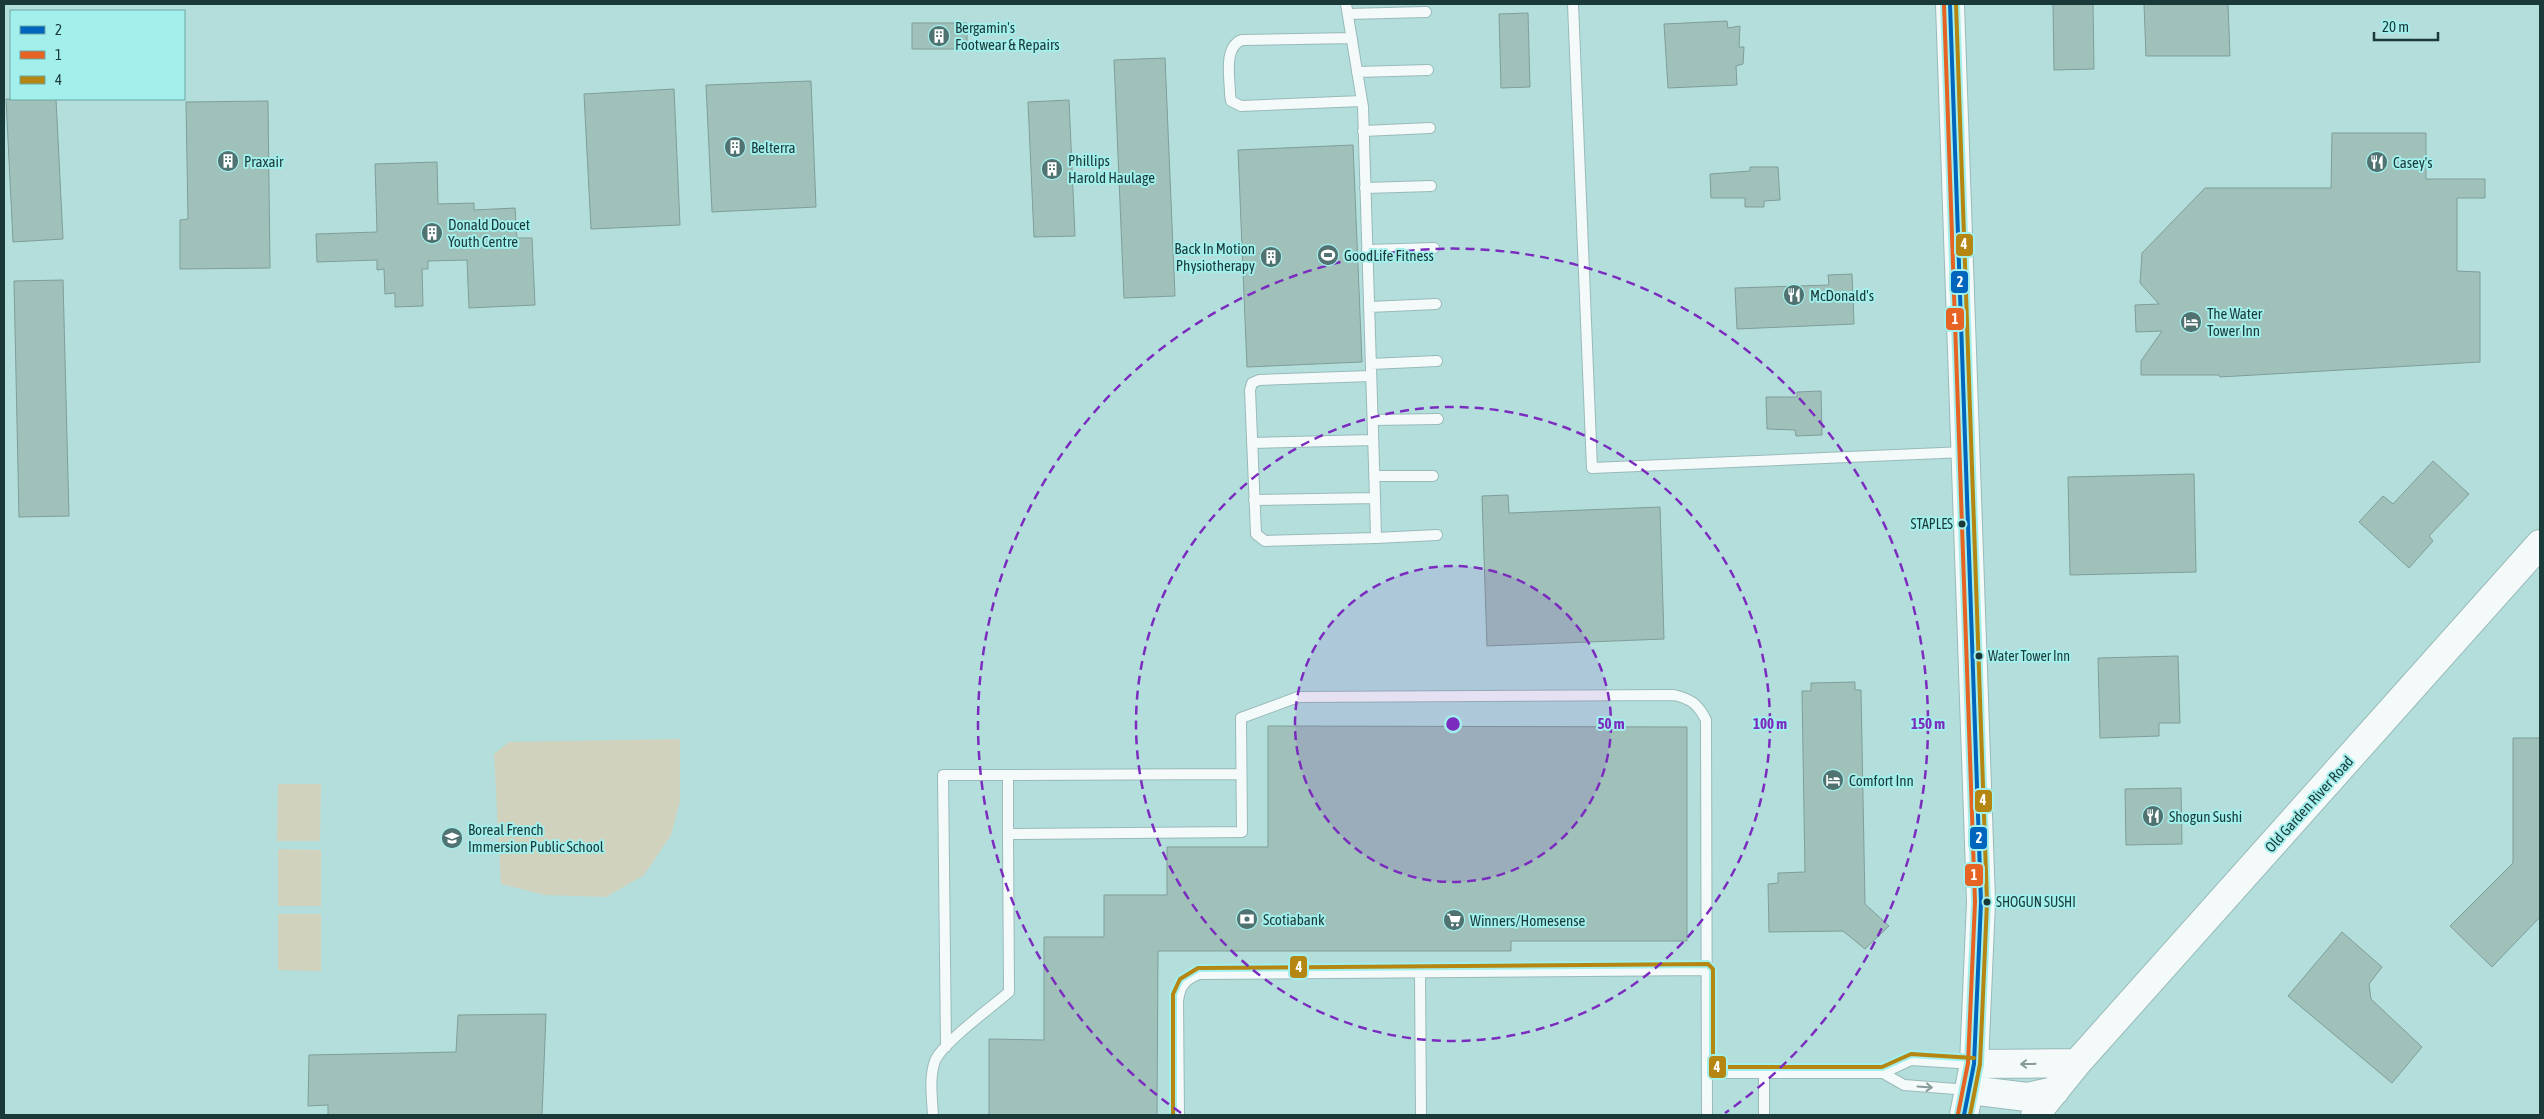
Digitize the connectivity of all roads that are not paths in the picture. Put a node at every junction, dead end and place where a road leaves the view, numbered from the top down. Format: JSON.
{"nodes":[{"id":1,"x":1573,"y":4,"type":"edge"},
{"id":2,"x":1950,"y":4,"type":"edge"},
{"id":3,"x":1347,"y":9,"type":"edge"},
{"id":4,"x":1426,"y":12,"type":"dead end"},
{"id":5,"x":1352,"y":38,"type":"junction"},
{"id":6,"x":1428,"y":70,"type":"dead end"},
{"id":7,"x":1357,"y":72,"type":"junction"},
{"id":8,"x":1362,"y":101,"type":"junction"},
{"id":9,"x":1430,"y":128,"type":"dead end"},
{"id":10,"x":1363,"y":131,"type":"junction"},
{"id":11,"x":1431,"y":186,"type":"dead end"},
{"id":12,"x":1365,"y":188,"type":"junction"},
{"id":13,"x":1434,"y":248,"type":"dead end"},
{"id":14,"x":1367,"y":250,"type":"junction"},
{"id":15,"x":1436,"y":304,"type":"dead end"},
{"id":16,"x":1369,"y":307,"type":"junction"},
{"id":17,"x":1437,"y":361,"type":"dead end"},
{"id":18,"x":1371,"y":364,"type":"junction"},
{"id":19,"x":1371,"y":376,"type":"junction"},
{"id":20,"x":1438,"y":419,"type":"dead end"},
{"id":21,"x":1373,"y":420,"type":"junction"},
{"id":22,"x":1373,"y":440,"type":"junction"},
{"id":23,"x":1252,"y":443,"type":"junction"},
{"id":24,"x":1966,"y":452,"type":"junction"},
{"id":25,"x":1374,"y":476,"type":"junction"},
{"id":26,"x":1433,"y":476,"type":"dead end"},
{"id":27,"x":1375,"y":498,"type":"junction"},
{"id":28,"x":1254,"y":500,"type":"junction"},
{"id":29,"x":1437,"y":535,"type":"dead end"},
{"id":30,"x":1376,"y":538,"type":"junction"},
{"id":31,"x":2540,"y":544,"type":"edge"},
{"id":32,"x":1241,"y":774,"type":"junction"},
{"id":33,"x":1008,"y":775,"type":"junction"},
{"id":34,"x":1008,"y":834,"type":"junction"},
{"id":35,"x":1707,"y":970,"type":"junction"},
{"id":36,"x":1420,"y":972,"type":"junction"},
{"id":37,"x":946,"y":1047,"type":"junction"},
{"id":38,"x":2077,"y":1063,"type":"junction"},
{"id":39,"x":1707,"y":1073,"type":"junction"},
{"id":40,"x":1764,"y":1073,"type":"junction"},
{"id":41,"x":1883,"y":1073,"type":"junction"},
{"id":42,"x":1969,"y":1090,"type":"edge"},
{"id":43,"x":2055,"y":1091,"type":"junction"},
{"id":44,"x":933,"y":1115,"type":"edge"},
{"id":45,"x":1179,"y":1115,"type":"edge"},
{"id":46,"x":1421,"y":1115,"type":"edge"},
{"id":47,"x":1707,"y":1115,"type":"edge"},
{"id":48,"x":1764,"y":1115,"type":"edge"},
{"id":49,"x":2035,"y":1115,"type":"edge"}],
"edges":[{"from":1,"to":24,"type":"lane"},
{"from":2,"to":24,"type":"main road"},
{"from":3,"to":4,"type":"lane"},
{"from":3,"to":5,"type":"lane"},
{"from":5,"to":7,"type":"lane"},
{"from":5,"to":8,"type":"lane"},
{"from":6,"to":7,"type":"lane"},
{"from":7,"to":8,"type":"lane"},
{"from":8,"to":10,"type":"lane"},
{"from":9,"to":10,"type":"lane"},
{"from":10,"to":12,"type":"lane"},
{"from":11,"to":12,"type":"lane"},
{"from":12,"to":14,"type":"lane"},
{"from":13,"to":14,"type":"lane"},
{"from":14,"to":16,"type":"lane"},
{"from":15,"to":16,"type":"lane"},
{"from":16,"to":18,"type":"lane"},
{"from":17,"to":18,"type":"lane"},
{"from":18,"to":19,"type":"lane"},
{"from":19,"to":21,"type":"lane"},
{"from":19,"to":23,"type":"lane"},
{"from":20,"to":21,"type":"lane"},
{"from":21,"to":22,"type":"lane"},
{"from":22,"to":23,"type":"lane"},
{"from":22,"to":25,"type":"lane"},
{"from":23,"to":28,"type":"lane"},
{"from":24,"to":42,"type":"main road"},
{"from":25,"to":26,"type":"lane"},
{"from":25,"to":27,"type":"lane"},
{"from":27,"to":28,"type":"lane"},
{"from":27,"to":30,"type":"lane"},
{"from":28,"to":30,"type":"lane"},
{"from":29,"to":30,"type":"lane"},
{"from":31,"to":38,"type":"main road","name":"Old Garden River Road"},
{"from":32,"to":33,"type":"lane"},
{"from":32,"to":34,"type":"lane"},
{"from":32,"to":35,"type":"lane"},
{"from":33,"to":34,"type":"lane"},
{"from":33,"to":37,"type":"lane"},
{"from":34,"to":37,"type":"lane"},
{"from":35,"to":36,"type":"lane"},
{"from":35,"to":39,"type":"lane"},
{"from":36,"to":45,"type":"lane"},
{"from":36,"to":46,"type":"lane"},
{"from":37,"to":44,"type":"lane"},
{"from":38,"to":42,"type":"main road","one_way":true},
{"from":38,"to":43,"type":"main road","name":"Old Garden River Road"},
{"from":39,"to":40,"type":"lane"},
{"from":39,"to":47,"type":"lane"},
{"from":40,"to":41,"type":"lane"},
{"from":40,"to":48,"type":"lane"},
{"from":41,"to":42,"type":"lane","one_way":true},
{"from":41,"to":42,"type":"lane"},
{"from":42,"to":43,"type":"main road"},
{"from":43,"to":49,"type":"main road","name":"Old Garden River Road"}]}
